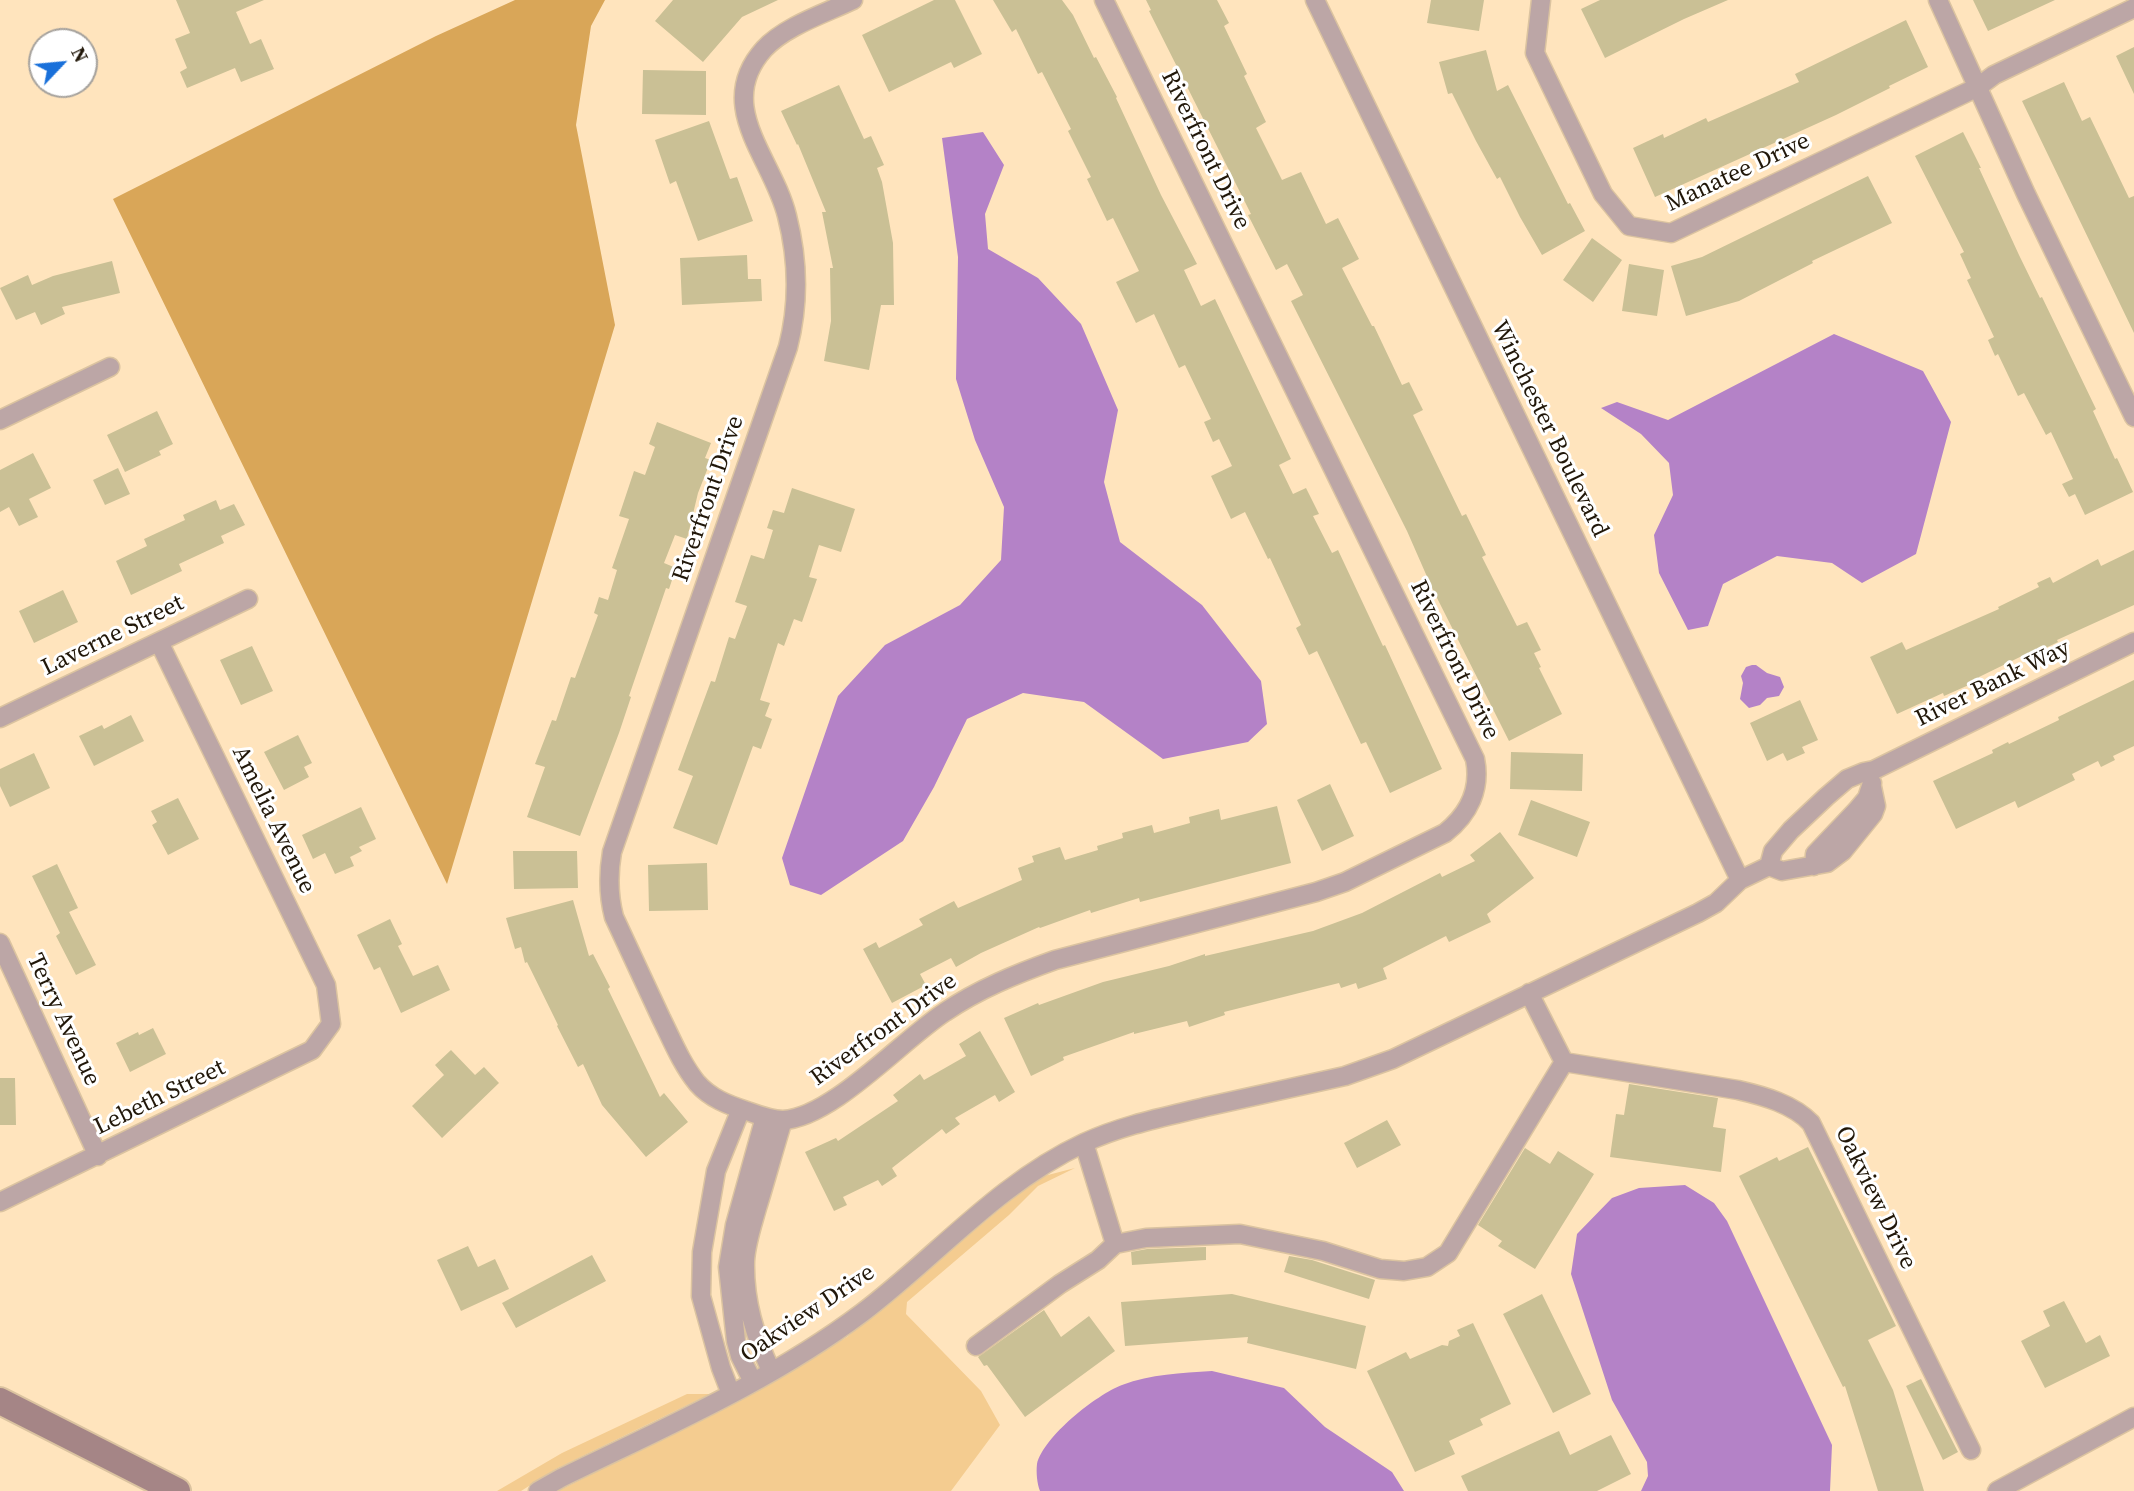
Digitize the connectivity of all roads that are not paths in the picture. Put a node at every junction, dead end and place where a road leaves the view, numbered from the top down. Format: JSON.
{"nodes":[{"id":1,"x":853,"y":0,"type":"edge"},
{"id":2,"x":1104,"y":0,"type":"edge"},
{"id":3,"x":1315,"y":0,"type":"edge"},
{"id":4,"x":1541,"y":0,"type":"edge"},
{"id":5,"x":1938,"y":0,"type":"edge"},
{"id":6,"x":2134,"y":8,"type":"edge"},
{"id":7,"x":1978,"y":87,"type":"junction"},
{"id":8,"x":110,"y":367,"type":"dead end"},
{"id":9,"x":2134,"y":417,"type":"edge"},
{"id":10,"x":0,"y":420,"type":"edge"},
{"id":11,"x":248,"y":599,"type":"dead end"},
{"id":12,"x":159,"y":642,"type":"junction"},
{"id":13,"x":2134,"y":642,"type":"edge"},
{"id":14,"x":0,"y":718,"type":"edge"},
{"id":15,"x":1873,"y":779,"type":"junction"},
{"id":16,"x":1826,"y":797,"type":"junction"},
{"id":17,"x":1848,"y":818,"type":"junction"},
{"id":18,"x":1866,"y":825,"type":"junction"},
{"id":19,"x":1769,"y":866,"type":"junction"},
{"id":20,"x":1814,"y":866,"type":"junction"},
{"id":21,"x":1740,"y":880,"type":"junction"},
{"id":22,"x":0,"y":943,"type":"edge"},
{"id":23,"x":1529,"y":993,"type":"junction"},
{"id":24,"x":331,"y":1024,"type":"joint"},
{"id":25,"x":1564,"y":1062,"type":"junction"},
{"id":26,"x":741,"y":1109,"type":"junction"},
{"id":27,"x":774,"y":1118,"type":"junction"},
{"id":28,"x":1084,"y":1143,"type":"junction"},
{"id":29,"x":98,"y":1156,"type":"junction"},
{"id":30,"x":0,"y":1202,"type":"edge"},
{"id":31,"x":707,"y":1220,"type":"junction"},
{"id":32,"x":743,"y":1226,"type":"junction"},
{"id":33,"x":1115,"y":1244,"type":"junction"},
{"id":34,"x":976,"y":1346,"type":"dead end"},
{"id":35,"x":771,"y":1371,"type":"junction"},
{"id":36,"x":753,"y":1381,"type":"junction"},
{"id":37,"x":732,"y":1394,"type":"junction"},
{"id":38,"x":0,"y":1401,"type":"edge"},
{"id":39,"x":2134,"y":1417,"type":"edge"},
{"id":40,"x":1971,"y":1450,"type":"dead end"},
{"id":41,"x":177,"y":1491,"type":"edge"},
{"id":42,"x":538,"y":1491,"type":"edge"},
{"id":43,"x":1997,"y":1491,"type":"edge"}],
"edges":[{"from":1,"to":26,"type":"street","name":"Riverfront Drive"},
{"from":2,"to":27,"type":"street","name":"Riverfront Drive"},
{"from":3,"to":21,"type":"street","name":"Winchester Boulevard"},
{"from":4,"to":7,"type":"street","name":"Manatee Drive"},
{"from":5,"to":7,"type":"street"},
{"from":6,"to":7,"type":"street","name":"Manatee Drive"},
{"from":7,"to":9,"type":"street"},
{"from":8,"to":10,"type":"street"},
{"from":11,"to":12,"type":"street","name":"Laverne Street"},
{"from":12,"to":14,"type":"street","name":"Laverne Street"},
{"from":12,"to":24,"type":"street","name":"Amelia Avenue"},
{"from":13,"to":15,"type":"street","name":"River Bank Way"},
{"from":15,"to":16,"type":"street","name":"River Bank Way"},
{"from":15,"to":17,"type":"street","name":"River Bank Way"},
{"from":15,"to":18,"type":"street"},
{"from":16,"to":17,"type":"street"},
{"from":16,"to":19,"type":"street","name":"River Bank Way"},
{"from":17,"to":18,"type":"street"},
{"from":17,"to":20,"type":"street","name":"River Bank Way"},
{"from":18,"to":20,"type":"street"},
{"from":19,"to":20,"type":"street"},
{"from":19,"to":21,"type":"street"},
{"from":21,"to":23,"type":"street","name":"Oakview Drive"},
{"from":22,"to":29,"type":"street","name":"Terry Avenue"},
{"from":23,"to":25,"type":"street"},
{"from":23,"to":28,"type":"street","name":"Oakview Drive"},
{"from":24,"to":29,"type":"street","name":"Lebeth Street"},
{"from":25,"to":33,"type":"street"},
{"from":25,"to":40,"type":"street","name":"Oakview Drive"},
{"from":26,"to":27,"type":"street","name":"Riverfront Drive"},
{"from":26,"to":31,"type":"street"},
{"from":27,"to":32,"type":"street"},
{"from":28,"to":33,"type":"street"},
{"from":28,"to":35,"type":"street","name":"Oakview Drive"},
{"from":29,"to":30,"type":"street","name":"Lebeth Street"},
{"from":31,"to":32,"type":"street"},
{"from":31,"to":37,"type":"street"},
{"from":32,"to":35,"type":"street"},
{"from":32,"to":36,"type":"street"},
{"from":33,"to":34,"type":"street"},
{"from":35,"to":36,"type":"street","name":"Oakview Drive"},
{"from":36,"to":37,"type":"street","name":"Oakview Drive"},
{"from":37,"to":42,"type":"street","name":"Oakview Drive"},
{"from":38,"to":41,"type":"main road"},
{"from":39,"to":43,"type":"street"}]}
